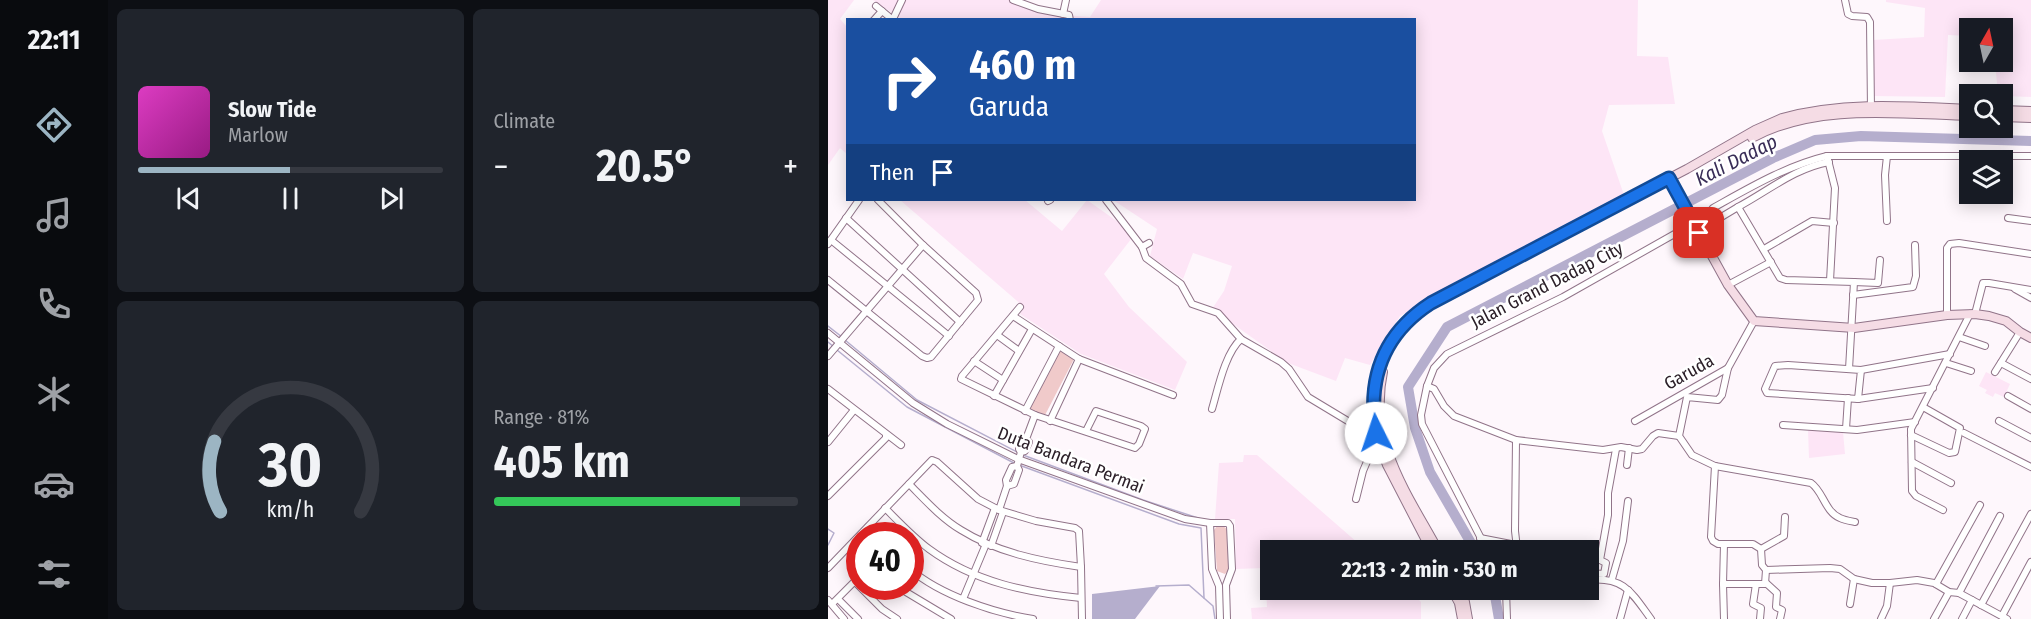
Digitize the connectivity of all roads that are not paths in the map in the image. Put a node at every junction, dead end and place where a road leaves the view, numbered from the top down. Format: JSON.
{"nodes":[{"id":1,"x":902,"y":0,"type":"edge"},
{"id":2,"x":1012,"y":0,"type":"edge"},
{"id":3,"x":1066,"y":0,"type":"edge"},
{"id":4,"x":1845,"y":0,"type":"edge"},
{"id":5,"x":1063,"y":14,"type":"junction"},
{"id":6,"x":875,"y":18,"type":"edge"},
{"id":7,"x":892,"y":18,"type":"edge"},
{"id":8,"x":893,"y":18,"type":"edge"},
{"id":9,"x":1070,"y":18,"type":"edge"},
{"id":10,"x":1959,"y":109,"type":"edge"},
{"id":11,"x":1871,"y":110,"type":"junction"},
{"id":12,"x":2013,"y":110,"type":"edge"},
{"id":13,"x":2031,"y":111,"type":"edge"},
{"id":14,"x":1959,"y":115,"type":"edge"},
{"id":15,"x":2013,"y":117,"type":"edge"},
{"id":16,"x":2031,"y":118,"type":"edge"},
{"id":17,"x":1887,"y":156,"type":"junction"},
{"id":18,"x":2031,"y":156,"type":"edge"},
{"id":19,"x":1828,"y":159,"type":"junction"},
{"id":20,"x":1670,"y":181,"type":"junction"},
{"id":21,"x":858,"y":201,"type":"edge"},
{"id":22,"x":879,"y":201,"type":"edge"},
{"id":23,"x":1107,"y":201,"type":"edge"},
{"id":24,"x":1738,"y":207,"type":"junction"},
{"id":25,"x":846,"y":218,"type":"junction"},
{"id":26,"x":2008,"y":218,"type":"dead end"},
{"id":27,"x":1714,"y":221,"type":"junction"},
{"id":28,"x":1887,"y":221,"type":"dead end"},
{"id":29,"x":2031,"y":221,"type":"edge"},
{"id":30,"x":1834,"y":223,"type":"junction"},
{"id":31,"x":1696,"y":227,"type":"junction"},
{"id":32,"x":830,"y":242,"type":"edge"},
{"id":33,"x":1149,"y":243,"type":"dead end"},
{"id":34,"x":923,"y":245,"type":"junction"},
{"id":35,"x":1915,"y":245,"type":"dead end"},
{"id":36,"x":1142,"y":247,"type":"junction"},
{"id":37,"x":1764,"y":249,"type":"junction"},
{"id":38,"x":2031,"y":254,"type":"edge"},
{"id":39,"x":1880,"y":260,"type":"dead end"},
{"id":40,"x":1771,"y":262,"type":"junction"},
{"id":41,"x":901,"y":269,"type":"junction"},
{"id":42,"x":828,"y":280,"type":"edge"},
{"id":43,"x":1830,"y":281,"type":"junction"},
{"id":44,"x":1854,"y":282,"type":"junction"},
{"id":45,"x":888,"y":285,"type":"junction"},
{"id":46,"x":1728,"y":285,"type":"junction"},
{"id":47,"x":2012,"y":288,"type":"junction"},
{"id":48,"x":2031,"y":290,"type":"edge"},
{"id":49,"x":1853,"y":295,"type":"junction"},
{"id":50,"x":2031,"y":298,"type":"edge"},
{"id":51,"x":1020,"y":307,"type":"dead end"},
{"id":52,"x":866,"y":311,"type":"junction"},
{"id":53,"x":1972,"y":314,"type":"junction"},
{"id":54,"x":1947,"y":315,"type":"junction"},
{"id":55,"x":1013,"y":316,"type":"junction"},
{"id":56,"x":1754,"y":321,"type":"junction"},
{"id":57,"x":960,"y":322,"type":"junction"},
{"id":58,"x":1851,"y":328,"type":"junction"},
{"id":59,"x":1032,"y":329,"type":"junction"},
{"id":60,"x":2020,"y":332,"type":"junction"},
{"id":61,"x":828,"y":333,"type":"edge"},
{"id":62,"x":997,"y":335,"type":"junction"},
{"id":63,"x":949,"y":336,"type":"junction"},
{"id":64,"x":1959,"y":337,"type":"junction"},
{"id":65,"x":2031,"y":338,"type":"edge"},
{"id":66,"x":1241,"y":339,"type":"junction"},
{"id":67,"x":839,"y":343,"type":"junction"},
{"id":68,"x":1059,"y":346,"type":"junction"},
{"id":69,"x":1984,"y":346,"type":"dead end"},
{"id":70,"x":1019,"y":351,"type":"junction"},
{"id":71,"x":1950,"y":354,"type":"junction"},
{"id":72,"x":828,"y":356,"type":"edge"},
{"id":73,"x":1079,"y":359,"type":"junction"},
{"id":74,"x":975,"y":361,"type":"junction"},
{"id":75,"x":1946,"y":363,"type":"junction"},
{"id":76,"x":2001,"y":363,"type":"junction"},
{"id":77,"x":1728,"y":369,"type":"junction"},
{"id":78,"x":1849,"y":369,"type":"junction"},
{"id":79,"x":1861,"y":370,"type":"junction"},
{"id":80,"x":1971,"y":371,"type":"dead end"},
{"id":81,"x":1995,"y":372,"type":"dead end"},
{"id":82,"x":2031,"y":379,"type":"edge"},
{"id":83,"x":1003,"y":380,"type":"junction"},
{"id":84,"x":1427,"y":386,"type":"junction"},
{"id":85,"x":1933,"y":388,"type":"junction"},
{"id":86,"x":829,"y":391,"type":"edge"},
{"id":87,"x":1173,"y":395,"type":"dead end"},
{"id":88,"x":994,"y":396,"type":"junction"},
{"id":89,"x":2008,"y":396,"type":"dead end"},
{"id":90,"x":1848,"y":398,"type":"junction"},
{"id":91,"x":1858,"y":399,"type":"junction"},
{"id":92,"x":1923,"y":407,"type":"junction"},
{"id":93,"x":1212,"y":409,"type":"dead end"},
{"id":94,"x":2031,"y":409,"type":"edge"},
{"id":95,"x":854,"y":410,"type":"junction"},
{"id":96,"x":1025,"y":411,"type":"junction"},
{"id":97,"x":1035,"y":415,"type":"junction"},
{"id":98,"x":1050,"y":421,"type":"junction"},
{"id":99,"x":1635,"y":421,"type":"dead end"},
{"id":100,"x":1999,"y":421,"type":"dead end"},
{"id":101,"x":1915,"y":422,"type":"junction"},
{"id":102,"x":1783,"y":425,"type":"dead end"},
{"id":103,"x":1846,"y":429,"type":"junction"},
{"id":104,"x":1086,"y":431,"type":"junction"},
{"id":105,"x":1964,"y":433,"type":"dead end"},
{"id":106,"x":886,"y":435,"type":"junction"},
{"id":107,"x":1911,"y":435,"type":"junction"},
{"id":108,"x":1679,"y":436,"type":"junction"},
{"id":109,"x":1380,"y":438,"type":"junction"},
{"id":110,"x":2031,"y":438,"type":"edge"},
{"id":111,"x":1516,"y":440,"type":"junction"},
{"id":112,"x":828,"y":442,"type":"edge"},
{"id":113,"x":901,"y":445,"type":"dead end"},
{"id":114,"x":1629,"y":448,"type":"junction"},
{"id":115,"x":1616,"y":449,"type":"junction"},
{"id":116,"x":1019,"y":459,"type":"junction"},
{"id":117,"x":1912,"y":462,"type":"junction"},
{"id":118,"x":1627,"y":465,"type":"dead end"},
{"id":119,"x":1715,"y":466,"type":"junction"},
{"id":120,"x":2031,"y":467,"type":"edge"},
{"id":121,"x":1951,"y":483,"type":"dead end"},
{"id":122,"x":909,"y":484,"type":"junction"},
{"id":123,"x":828,"y":496,"type":"edge"},
{"id":124,"x":1356,"y":499,"type":"dead end"},
{"id":125,"x":1628,"y":501,"type":"dead end"},
{"id":126,"x":1980,"y":505,"type":"dead end"},
{"id":127,"x":885,"y":508,"type":"junction"},
{"id":128,"x":999,"y":510,"type":"junction"},
{"id":129,"x":1943,"y":510,"type":"dead end"},
{"id":130,"x":2031,"y":514,"type":"edge"},
{"id":131,"x":2000,"y":516,"type":"dead end"},
{"id":132,"x":1785,"y":517,"type":"dead end"},
{"id":133,"x":872,"y":522,"type":"edge"},
{"id":134,"x":1855,"y":522,"type":"dead end"},
{"id":135,"x":1210,"y":523,"type":"junction"},
{"id":136,"x":1480,"y":538,"type":"joint"},
{"id":137,"x":1426,"y":540,"type":"edge"},
{"id":138,"x":1433,"y":540,"type":"edge"},
{"id":139,"x":986,"y":544,"type":"junction"},
{"id":140,"x":1724,"y":544,"type":"junction"},
{"id":141,"x":1761,"y":549,"type":"junction"},
{"id":142,"x":846,"y":550,"type":"edge"},
{"id":143,"x":2031,"y":562,"type":"edge"},
{"id":144,"x":1081,"y":567,"type":"junction"},
{"id":145,"x":828,"y":568,"type":"edge"},
{"id":146,"x":1766,"y":570,"type":"junction"},
{"id":147,"x":974,"y":574,"type":"junction"},
{"id":148,"x":1599,"y":574,"type":"edge"},
{"id":149,"x":924,"y":578,"type":"edge"},
{"id":150,"x":1612,"y":579,"type":"junction"},
{"id":151,"x":1854,"y":579,"type":"junction"},
{"id":152,"x":1599,"y":580,"type":"edge"},
{"id":153,"x":1766,"y":583,"type":"junction"},
{"id":154,"x":1723,"y":584,"type":"junction"},
{"id":155,"x":1756,"y":584,"type":"junction"},
{"id":156,"x":1890,"y":584,"type":"junction"},
{"id":157,"x":1936,"y":584,"type":"junction"},
{"id":158,"x":1628,"y":590,"type":"junction"},
{"id":159,"x":846,"y":591,"type":"edge"},
{"id":160,"x":1949,"y":592,"type":"junction"},
{"id":161,"x":1959,"y":593,"type":"junction"},
{"id":162,"x":1081,"y":598,"type":"junction"},
{"id":163,"x":838,"y":599,"type":"junction"},
{"id":164,"x":963,"y":599,"type":"junction"},
{"id":165,"x":874,"y":600,"type":"edge"},
{"id":166,"x":919,"y":600,"type":"edge"},
{"id":167,"x":1457,"y":600,"type":"edge"},
{"id":168,"x":1464,"y":600,"type":"edge"},
{"id":169,"x":1506,"y":600,"type":"edge"},
{"id":170,"x":1972,"y":600,"type":"junction"},
{"id":171,"x":830,"y":602,"type":"edge"},
{"id":172,"x":1850,"y":604,"type":"dead end"},
{"id":173,"x":1981,"y":605,"type":"junction"},
{"id":174,"x":1021,"y":618,"type":"edge"},
{"id":175,"x":2005,"y":618,"type":"edge"},
{"id":176,"x":844,"y":619,"type":"edge"},
{"id":177,"x":858,"y":619,"type":"edge"},
{"id":178,"x":897,"y":619,"type":"edge"},
{"id":179,"x":951,"y":619,"type":"edge"},
{"id":180,"x":1033,"y":619,"type":"edge"},
{"id":181,"x":1082,"y":619,"type":"edge"},
{"id":182,"x":1220,"y":619,"type":"edge"},
{"id":183,"x":1227,"y":619,"type":"edge"},
{"id":184,"x":1462,"y":619,"type":"edge"},
{"id":185,"x":1468,"y":619,"type":"edge"},
{"id":186,"x":1507,"y":619,"type":"edge"},
{"id":187,"x":1620,"y":619,"type":"edge"},
{"id":188,"x":1651,"y":619,"type":"edge"},
{"id":189,"x":1724,"y":619,"type":"edge"},
{"id":190,"x":1760,"y":619,"type":"edge"},
{"id":191,"x":1780,"y":619,"type":"edge"},
{"id":192,"x":1881,"y":619,"type":"edge"},
{"id":193,"x":1934,"y":619,"type":"edge"},
{"id":194,"x":1962,"y":619,"type":"edge"}],
"edges":[{"from":1,"to":8,"type":"street"},
{"from":2,"to":5,"type":"street"},
{"from":3,"to":5,"type":"street"},
{"from":4,"to":11,"type":"street"},
{"from":5,"to":9,"type":"street"},
{"from":6,"to":7,"type":"street"},
{"from":10,"to":11,"type":"street"},
{"from":11,"to":14,"type":"street"},
{"from":11,"to":20,"type":"street"},
{"from":12,"to":13,"type":"street"},
{"from":15,"to":16,"type":"street"},
{"from":17,"to":18,"type":"street"},
{"from":17,"to":19,"type":"street"},
{"from":17,"to":28,"type":"street"},
{"from":19,"to":24,"type":"street","name":"Jalan Grand Dadap City"},
{"from":19,"to":27,"type":"street"},
{"from":19,"to":30,"type":"street"},
{"from":20,"to":31,"type":"street"},
{"from":20,"to":109,"type":"street"},
{"from":21,"to":25,"type":"street"},
{"from":22,"to":34,"type":"street"},
{"from":23,"to":36,"type":"street"},
{"from":24,"to":27,"type":"street","name":"Jalan Grand Dadap City"},
{"from":24,"to":37,"type":"street"},
{"from":25,"to":32,"type":"street"},
{"from":25,"to":41,"type":"street"},
{"from":26,"to":29,"type":"street"},
{"from":27,"to":31,"type":"street","name":"Jalan Grand Dadap City"},
{"from":30,"to":37,"type":"street"},
{"from":30,"to":43,"type":"street"},
{"from":31,"to":46,"type":"street"},
{"from":31,"to":84,"type":"street","name":"Jalan Grand Dadap City"},
{"from":32,"to":45,"type":"street"},
{"from":33,"to":36,"type":"street"},
{"from":34,"to":41,"type":"street"},
{"from":34,"to":57,"type":"street"},
{"from":35,"to":49,"type":"street"},
{"from":36,"to":66,"type":"street"},
{"from":37,"to":40,"type":"street"},
{"from":38,"to":54,"type":"street"},
{"from":39,"to":44,"type":"street"},
{"from":40,"to":43,"type":"street"},
{"from":40,"to":46,"type":"street"},
{"from":41,"to":45,"type":"street"},
{"from":41,"to":57,"type":"street"},
{"from":42,"to":52,"type":"street"},
{"from":43,"to":44,"type":"street"},
{"from":44,"to":49,"type":"street"},
{"from":45,"to":52,"type":"street"},
{"from":45,"to":63,"type":"street"},
{"from":46,"to":56,"type":"street"},
{"from":47,"to":48,"type":"street"},
{"from":47,"to":50,"type":"street"},
{"from":47,"to":53,"type":"street"},
{"from":49,"to":58,"type":"street"},
{"from":51,"to":55,"type":"street"},
{"from":52,"to":63,"type":"street"},
{"from":52,"to":67,"type":"street"},
{"from":53,"to":54,"type":"street"},
{"from":53,"to":60,"type":"street"},
{"from":53,"to":64,"type":"street"},
{"from":54,"to":58,"type":"street"},
{"from":55,"to":59,"type":"street"},
{"from":55,"to":62,"type":"street"},
{"from":56,"to":58,"type":"street"},
{"from":56,"to":77,"type":"street","name":"Garuda"},
{"from":57,"to":63,"type":"street"},
{"from":58,"to":78,"type":"street"},
{"from":59,"to":68,"type":"street"},
{"from":59,"to":70,"type":"street"},
{"from":60,"to":65,"type":"street"},
{"from":60,"to":76,"type":"street"},
{"from":61,"to":67,"type":"street","name":"Duta Bandara Permai"},
{"from":62,"to":70,"type":"street"},
{"from":62,"to":74,"type":"street"},
{"from":64,"to":69,"type":"street"},
{"from":64,"to":71,"type":"street"},
{"from":66,"to":93,"type":"street"},
{"from":66,"to":109,"type":"street"},
{"from":67,"to":72,"type":"street"},
{"from":67,"to":116,"type":"street","name":"Duta Bandara Permai"},
{"from":68,"to":73,"type":"street"},
{"from":68,"to":96,"type":"street"},
{"from":70,"to":83,"type":"street"},
{"from":71,"to":75,"type":"street"},
{"from":71,"to":79,"type":"street"},
{"from":73,"to":87,"type":"street"},
{"from":73,"to":98,"type":"street"},
{"from":74,"to":83,"type":"street"},
{"from":74,"to":88,"type":"street"},
{"from":75,"to":80,"type":"street"},
{"from":75,"to":85,"type":"street"},
{"from":76,"to":81,"type":"street"},
{"from":76,"to":82,"type":"street"},
{"from":77,"to":99,"type":"street","name":"Garuda"},
{"from":77,"to":108,"type":"street"},
{"from":78,"to":79,"type":"street"},
{"from":78,"to":90,"type":"street"},
{"from":79,"to":91,"type":"street"},
{"from":83,"to":88,"type":"street"},
{"from":84,"to":111,"type":"street"},
{"from":84,"to":136,"type":"street","name":"Jalan Grand Dadap City"},
{"from":85,"to":91,"type":"street"},
{"from":85,"to":92,"type":"street"},
{"from":86,"to":95,"type":"street"},
{"from":88,"to":96,"type":"street"},
{"from":89,"to":94,"type":"street"},
{"from":90,"to":91,"type":"street"},
{"from":90,"to":103,"type":"street"},
{"from":92,"to":101,"type":"street"},
{"from":92,"to":107,"type":"street"},
{"from":95,"to":106,"type":"street"},
{"from":95,"to":112,"type":"street"},
{"from":96,"to":97,"type":"street"},
{"from":97,"to":98,"type":"street"},
{"from":97,"to":116,"type":"street"},
{"from":98,"to":104,"type":"street"},
{"from":100,"to":110,"type":"street"},
{"from":101,"to":103,"type":"street"},
{"from":101,"to":107,"type":"street"},
{"from":102,"to":103,"type":"street"},
{"from":104,"to":104,"type":"street"},
{"from":105,"to":120,"type":"street"},
{"from":106,"to":113,"type":"street"},
{"from":106,"to":123,"type":"street"},
{"from":107,"to":117,"type":"street"},
{"from":108,"to":114,"type":"street"},
{"from":108,"to":119,"type":"street"},
{"from":109,"to":124,"type":"street"},
{"from":109,"to":137,"type":"street"},
{"from":109,"to":138,"type":"street"},
{"from":111,"to":115,"type":"street"},
{"from":111,"to":136,"type":"street"},
{"from":114,"to":115,"type":"street"},
{"from":114,"to":118,"type":"street"},
{"from":115,"to":148,"type":"street"},
{"from":116,"to":128,"type":"street"},
{"from":116,"to":135,"type":"street","name":"Duta Bandara Permai"},
{"from":117,"to":121,"type":"street"},
{"from":117,"to":129,"type":"street"},
{"from":119,"to":134,"type":"street"},
{"from":119,"to":140,"type":"street"},
{"from":122,"to":127,"type":"street"},
{"from":122,"to":128,"type":"street"},
{"from":122,"to":139,"type":"street"},
{"from":125,"to":150,"type":"street"},
{"from":126,"to":157,"type":"street"},
{"from":127,"to":133,"type":"street"},
{"from":127,"to":147,"type":"street"},
{"from":128,"to":139,"type":"street"},
{"from":128,"to":144,"type":"street"},
{"from":130,"to":173,"type":"street"},
{"from":131,"to":161,"type":"street"},
{"from":132,"to":141,"type":"street"},
{"from":135,"to":182,"type":"street"},
{"from":135,"to":183,"type":"street","name":"Duta Bandara Permai"},
{"from":139,"to":144,"type":"street"},
{"from":139,"to":147,"type":"street"},
{"from":140,"to":141,"type":"street"},
{"from":140,"to":154,"type":"street"},
{"from":141,"to":146,"type":"street"},
{"from":142,"to":145,"type":"street"},
{"from":143,"to":175,"type":"street"},
{"from":144,"to":162,"type":"street"},
{"from":146,"to":151,"type":"street"},
{"from":146,"to":153,"type":"street"},
{"from":147,"to":162,"type":"street"},
{"from":147,"to":164,"type":"street"},
{"from":149,"to":164,"type":"street"},
{"from":150,"to":152,"type":"street"},
{"from":150,"to":158,"type":"street"},
{"from":151,"to":156,"type":"street"},
{"from":151,"to":172,"type":"street"},
{"from":153,"to":155,"type":"street"},
{"from":153,"to":191,"type":"street"},
{"from":154,"to":155,"type":"street"},
{"from":154,"to":189,"type":"street"},
{"from":155,"to":190,"type":"street"},
{"from":156,"to":157,"type":"street"},
{"from":156,"to":192,"type":"street"},
{"from":157,"to":160,"type":"street"},
{"from":158,"to":187,"type":"street"},
{"from":158,"to":188,"type":"street"},
{"from":159,"to":163,"type":"street"},
{"from":160,"to":161,"type":"street"},
{"from":160,"to":193,"type":"street"},
{"from":161,"to":170,"type":"street"},
{"from":162,"to":181,"type":"street"},
{"from":163,"to":171,"type":"street"},
{"from":163,"to":177,"type":"street"},
{"from":164,"to":174,"type":"street"},
{"from":165,"to":178,"type":"street"},
{"from":166,"to":179,"type":"street"},
{"from":167,"to":184,"type":"street"},
{"from":168,"to":185,"type":"street"},
{"from":169,"to":186,"type":"street"},
{"from":170,"to":173,"type":"street"},
{"from":170,"to":194,"type":"street"},
{"from":171,"to":176,"type":"street"},
{"from":173,"to":175,"type":"street"},
{"from":174,"to":180,"type":"street"}]}
